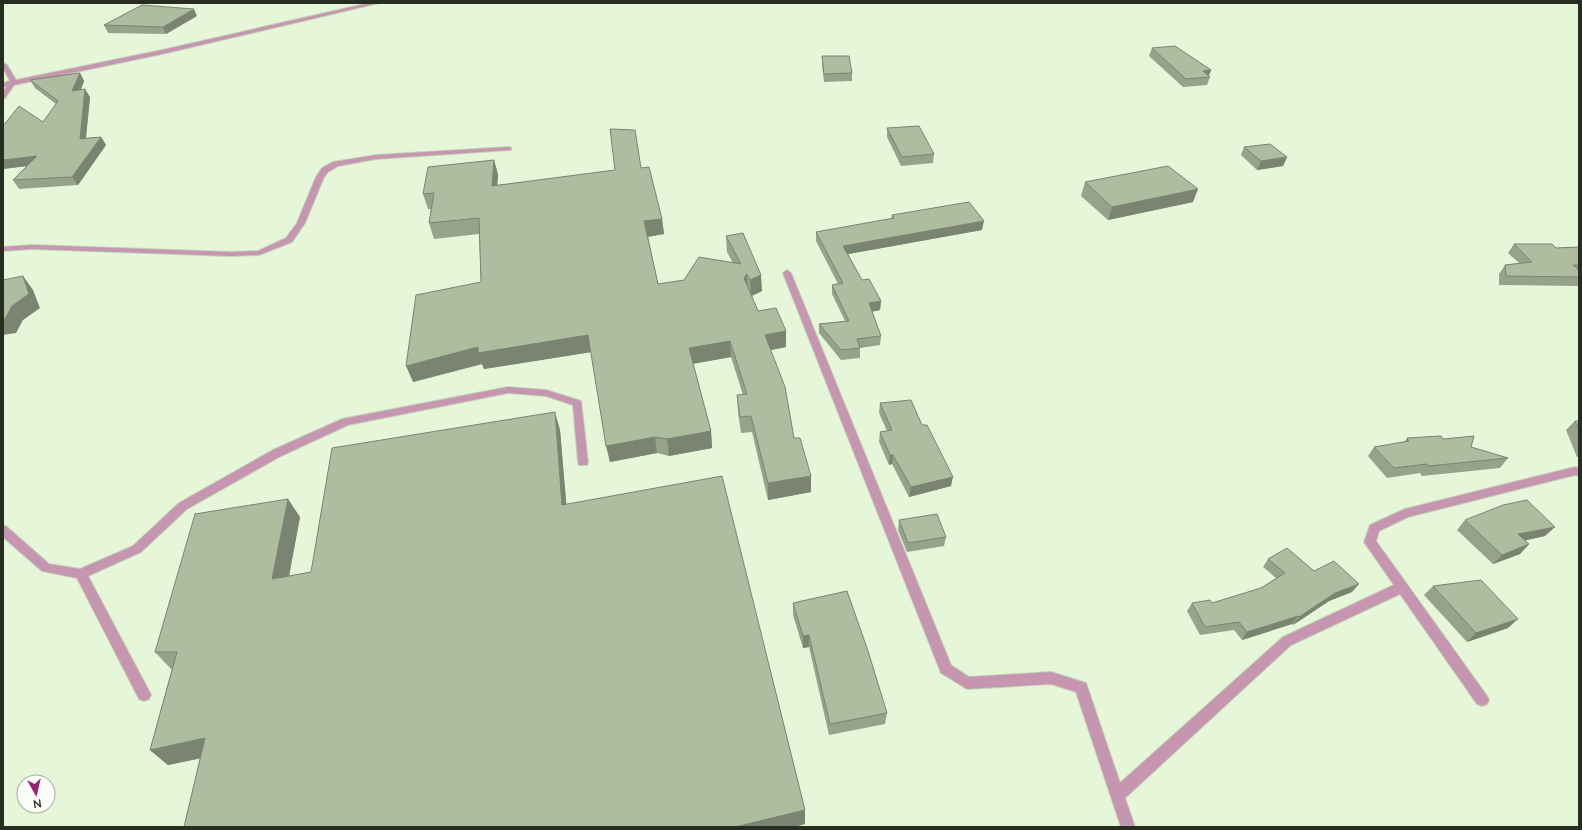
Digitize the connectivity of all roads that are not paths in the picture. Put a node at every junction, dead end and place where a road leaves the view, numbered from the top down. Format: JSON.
{"nodes":[{"id":1,"x":376,"y":3,"type":"edge"},
{"id":2,"x":3,"y":64,"type":"edge"},
{"id":3,"x":14,"y":81,"type":"junction"},
{"id":4,"x":3,"y":85,"type":"edge"},
{"id":5,"x":3,"y":97,"type":"edge"},
{"id":6,"x":509,"y":149,"type":"dead end"},
{"id":7,"x":3,"y":249,"type":"edge"},
{"id":8,"x":787,"y":273,"type":"dead end"},
{"id":9,"x":582,"y":462,"type":"dead end"},
{"id":10,"x":1579,"y":472,"type":"edge"},
{"id":11,"x":3,"y":530,"type":"edge"},
{"id":12,"x":81,"y":574,"type":"junction"},
{"id":13,"x":1402,"y":587,"type":"junction"},
{"id":14,"x":144,"y":695,"type":"dead end"},
{"id":15,"x":1482,"y":700,"type":"dead end"},
{"id":16,"x":1118,"y":795,"type":"junction"},
{"id":17,"x":1128,"y":827,"type":"edge"}],
"edges":[{"from":1,"to":3,"type":"street"},
{"from":2,"to":3,"type":"street"},
{"from":3,"to":4,"type":"street"},
{"from":3,"to":5,"type":"street"},
{"from":6,"to":7,"type":"street"},
{"from":8,"to":16,"type":"street"},
{"from":9,"to":12,"type":"street"},
{"from":10,"to":13,"type":"street"},
{"from":11,"to":12,"type":"street"},
{"from":12,"to":14,"type":"street"},
{"from":13,"to":15,"type":"street"},
{"from":13,"to":16,"type":"street"},
{"from":16,"to":17,"type":"street"}]}
